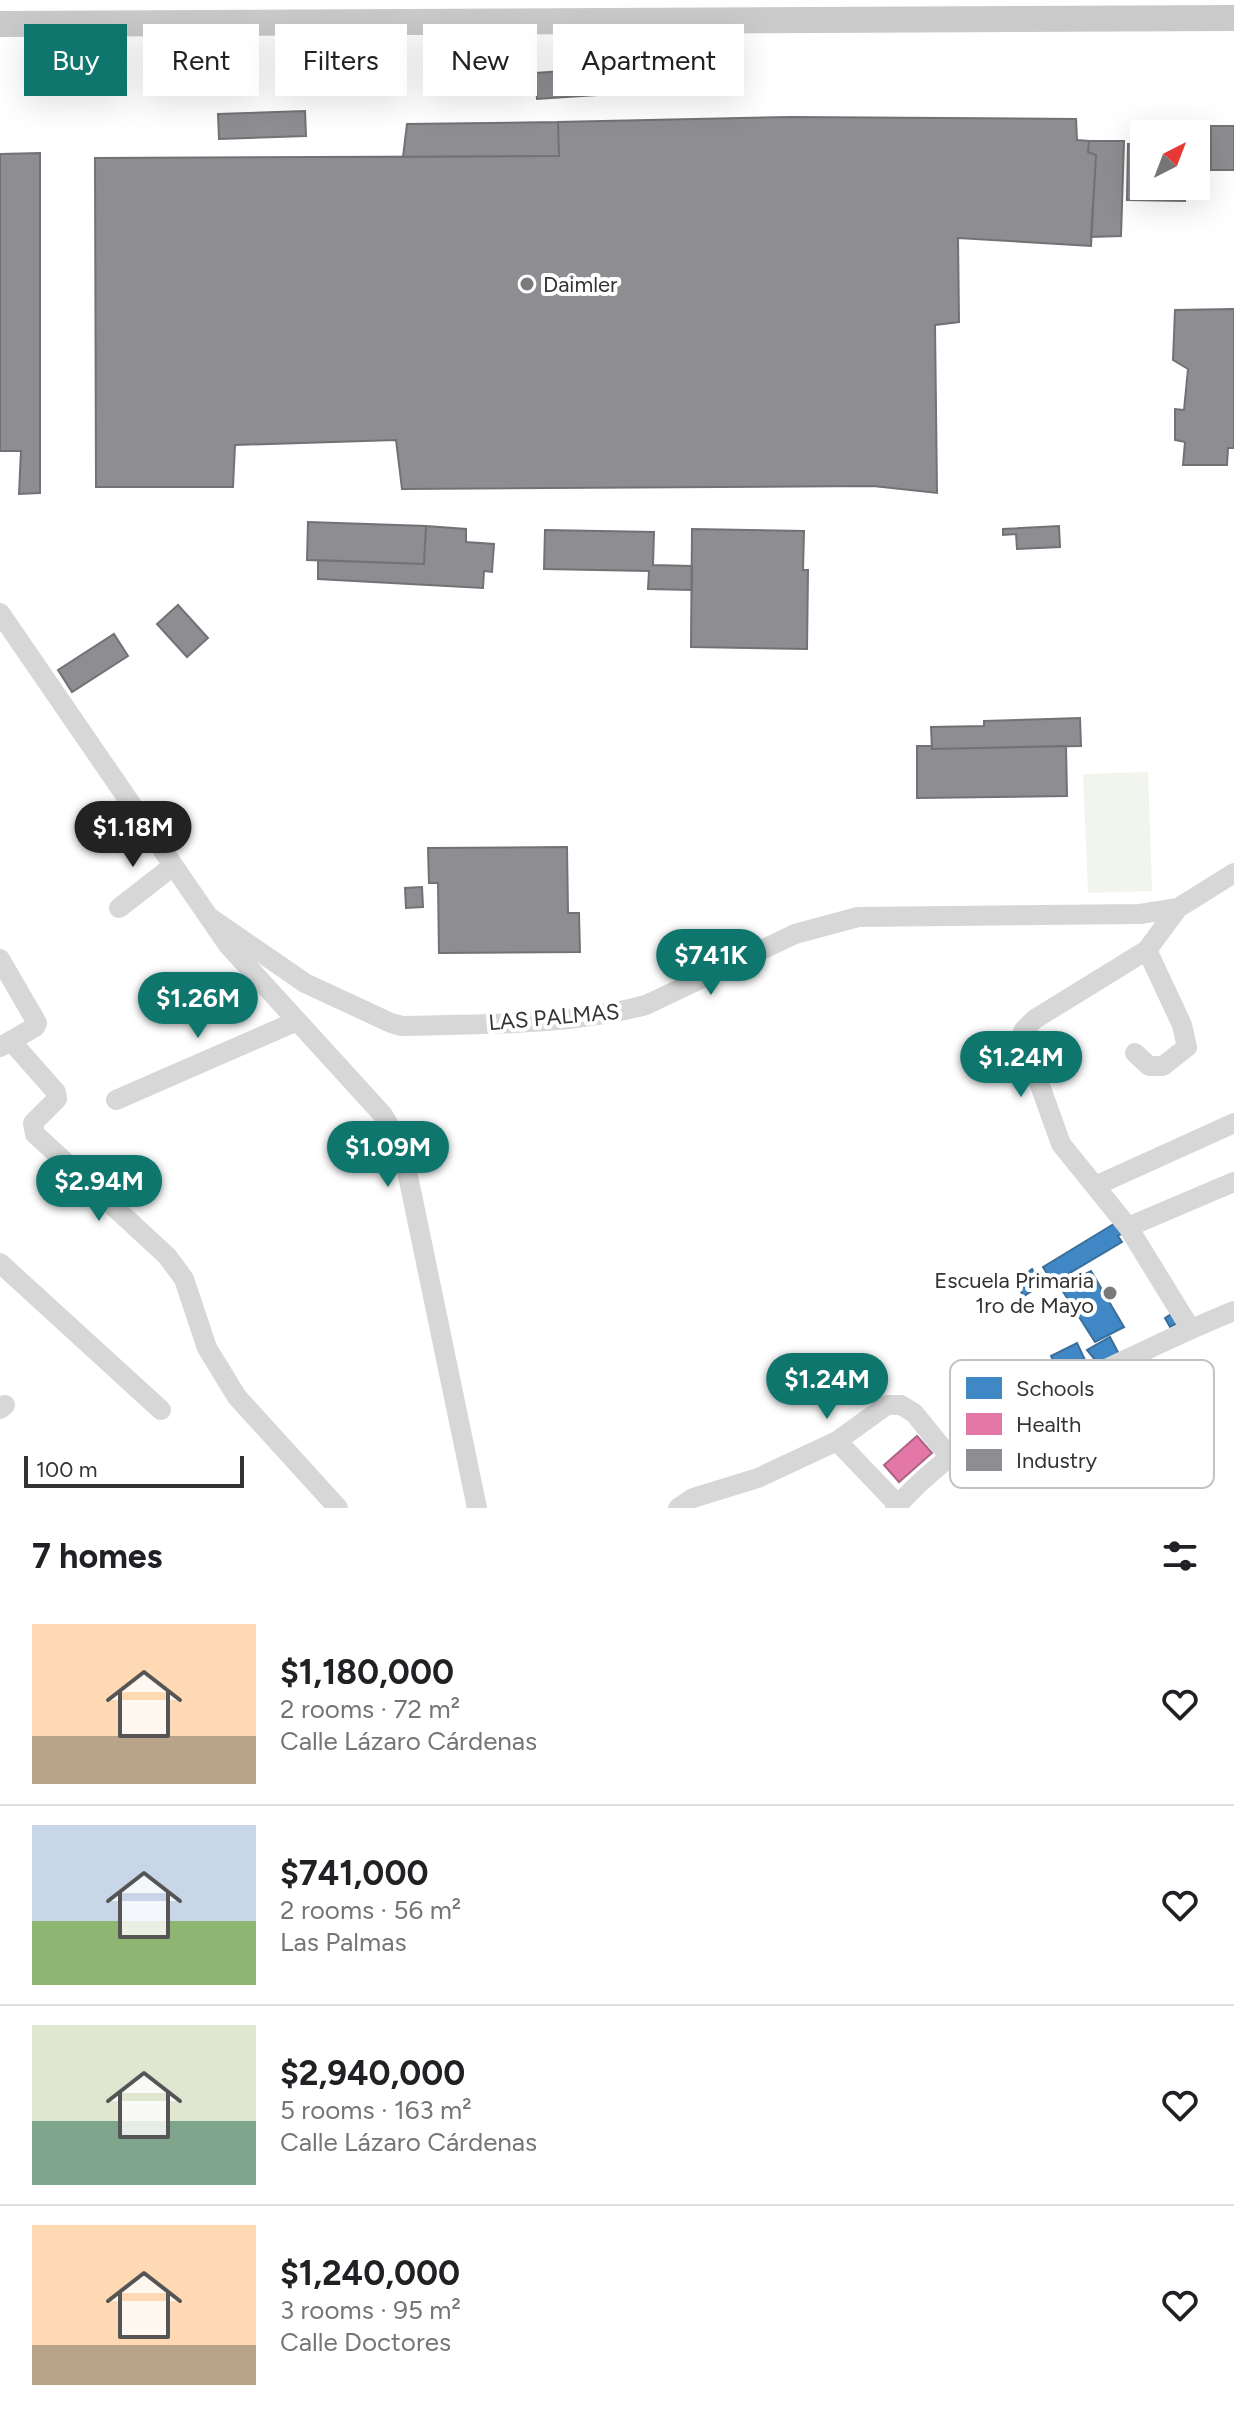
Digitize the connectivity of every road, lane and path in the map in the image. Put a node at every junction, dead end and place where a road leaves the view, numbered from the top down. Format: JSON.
{"nodes":[{"id":1,"x":1234,"y":18,"type":"edge"},
{"id":2,"x":0,"y":24,"type":"edge"},
{"id":3,"x":0,"y":613,"type":"edge"},
{"id":4,"x":173,"y":866,"type":"junction"},
{"id":5,"x":1234,"y":873,"type":"edge"},
{"id":6,"x":119,"y":908,"type":"dead end"},
{"id":7,"x":1178,"y":908,"type":"junction"},
{"id":8,"x":209,"y":917,"type":"junction"},
{"id":9,"x":1147,"y":950,"type":"junction"},
{"id":10,"x":0,"y":959,"type":"edge"},
{"id":11,"x":297,"y":1021,"type":"junction"},
{"id":12,"x":5,"y":1044,"type":"edge"},
{"id":13,"x":1135,"y":1053,"type":"dead end"},
{"id":14,"x":116,"y":1100,"type":"dead end"},
{"id":15,"x":1234,"y":1123,"type":"edge"},
{"id":16,"x":1234,"y":1182,"type":"edge"},
{"id":17,"x":1095,"y":1186,"type":"junction"},
{"id":18,"x":1128,"y":1227,"type":"junction"},
{"id":19,"x":0,"y":1263,"type":"edge"},
{"id":20,"x":1234,"y":1311,"type":"edge"},
{"id":21,"x":1190,"y":1328,"type":"junction"},
{"id":22,"x":1125,"y":1360,"type":"edge"},
{"id":23,"x":161,"y":1410,"type":"dead end"},
{"id":24,"x":837,"y":1441,"type":"junction"},
{"id":25,"x":949,"y":1456,"type":"joint"},
{"id":26,"x":896,"y":1506,"type":"edge"},
{"id":27,"x":338,"y":1508,"type":"edge"},
{"id":28,"x":477,"y":1508,"type":"edge"},
{"id":29,"x":678,"y":1508,"type":"edge"}],
"edges":[{"from":1,"to":2,"type":"main road"},
{"from":3,"to":4,"type":"street"},
{"from":4,"to":6,"type":"street"},
{"from":4,"to":8,"type":"street"},
{"from":5,"to":7,"type":"street","name":"LAS PALMAS"},
{"from":7,"to":8,"type":"street","name":"LAS PALMAS"},
{"from":7,"to":9,"type":"street"},
{"from":8,"to":11,"type":"street"},
{"from":9,"to":13,"type":"street"},
{"from":9,"to":17,"type":"street"},
{"from":10,"to":12,"type":"street"},
{"from":11,"to":14,"type":"street"},
{"from":11,"to":28,"type":"street"},
{"from":12,"to":27,"type":"street"},
{"from":15,"to":17,"type":"street"},
{"from":16,"to":18,"type":"street"},
{"from":17,"to":18,"type":"street"},
{"from":18,"to":21,"type":"street"},
{"from":19,"to":23,"type":"street"},
{"from":20,"to":21,"type":"street"},
{"from":21,"to":22,"type":"street"},
{"from":24,"to":25,"type":"street"},
{"from":24,"to":26,"type":"street"},
{"from":24,"to":29,"type":"street"},
{"from":25,"to":26,"type":"street"}]}
